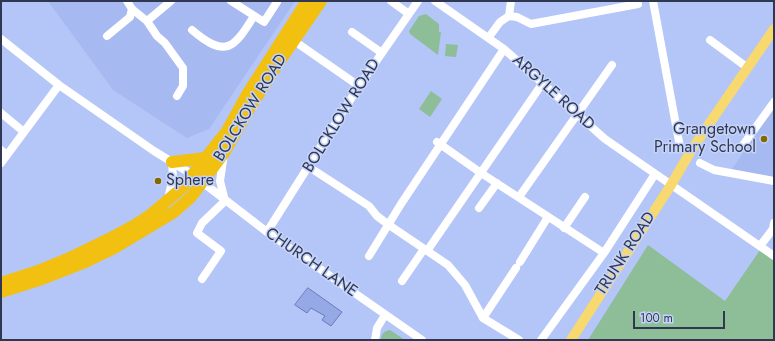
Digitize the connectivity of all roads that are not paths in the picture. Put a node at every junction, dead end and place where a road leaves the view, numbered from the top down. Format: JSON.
{"nodes":[{"id":1,"x":127,"y":1,"type":"edge"},
{"id":2,"x":171,"y":1,"type":"edge"},
{"id":3,"x":231,"y":1,"type":"edge"},
{"id":4,"x":307,"y":1,"type":"edge"},
{"id":5,"x":321,"y":1,"type":"edge"},
{"id":6,"x":391,"y":1,"type":"edge"},
{"id":7,"x":418,"y":1,"type":"edge"},
{"id":8,"x":435,"y":1,"type":"edge"},
{"id":9,"x":511,"y":1,"type":"edge"},
{"id":10,"x":663,"y":1,"type":"edge"},
{"id":11,"x":277,"y":2,"type":"dead end"},
{"id":12,"x":654,"y":2,"type":"edge"},
{"id":13,"x":638,"y":4,"type":"dead end"},
{"id":14,"x":132,"y":10,"type":"junction"},
{"id":15,"x":409,"y":14,"type":"junction"},
{"id":16,"x":254,"y":16,"type":"junction"},
{"id":17,"x":509,"y":16,"type":"junction"},
{"id":18,"x":146,"y":21,"type":"junction"},
{"id":19,"x":774,"y":29,"type":"edge"},
{"id":20,"x":192,"y":30,"type":"dead end"},
{"id":21,"x":352,"y":32,"type":"dead end"},
{"id":22,"x":107,"y":36,"type":"dead end"},
{"id":23,"x":489,"y":37,"type":"junction"},
{"id":24,"x":774,"y":38,"type":"edge"},
{"id":25,"x":1,"y":39,"type":"edge"},
{"id":26,"x":710,"y":40,"type":"dead end"},
{"id":27,"x":300,"y":45,"type":"dead end"},
{"id":28,"x":504,"y":49,"type":"junction"},
{"id":29,"x":382,"y":53,"type":"junction"},
{"id":30,"x":612,"y":66,"type":"dead end"},
{"id":31,"x":748,"y":68,"type":"junction"},
{"id":32,"x":542,"y":84,"type":"junction"},
{"id":33,"x":59,"y":85,"type":"junction"},
{"id":34,"x":359,"y":86,"type":"junction"},
{"id":35,"x":177,"y":96,"type":"dead end"},
{"id":36,"x":774,"y":102,"type":"edge"},
{"id":37,"x":1,"y":113,"type":"edge"},
{"id":38,"x":577,"y":115,"type":"junction"},
{"id":39,"x":24,"y":132,"type":"junction"},
{"id":40,"x":439,"y":143,"type":"junction"},
{"id":41,"x":743,"y":146,"type":"dead end"},
{"id":42,"x":680,"y":147,"type":"dead end"},
{"id":43,"x":221,"y":148,"type":"junction"},
{"id":44,"x":4,"y":152,"type":"edge"},
{"id":45,"x":206,"y":158,"type":"junction"},
{"id":46,"x":172,"y":162,"type":"junction"},
{"id":47,"x":1,"y":163,"type":"edge"},
{"id":48,"x":700,"y":163,"type":"dead end"},
{"id":49,"x":309,"y":167,"type":"junction"},
{"id":50,"x":682,"y":167,"type":"junction"},
{"id":51,"x":481,"y":173,"type":"junction"},
{"id":52,"x":655,"y":174,"type":"junction"},
{"id":53,"x":193,"y":175,"type":"junction"},
{"id":54,"x":774,"y":181,"type":"edge"},
{"id":55,"x":202,"y":183,"type":"junction"},
{"id":56,"x":497,"y":183,"type":"junction"},
{"id":57,"x":671,"y":185,"type":"junction"},
{"id":58,"x":585,"y":197,"type":"dead end"},
{"id":59,"x":168,"y":200,"type":"junction"},
{"id":60,"x":522,"y":200,"type":"junction"},
{"id":61,"x":225,"y":201,"type":"junction"},
{"id":62,"x":479,"y":208,"type":"dead end"},
{"id":63,"x":548,"y":217,"type":"junction"},
{"id":64,"x":774,"y":223,"type":"edge"},
{"id":65,"x":389,"y":225,"type":"junction"},
{"id":66,"x":564,"y":228,"type":"junction"},
{"id":67,"x":267,"y":232,"type":"junction"},
{"id":68,"x":760,"y":246,"type":"junction"},
{"id":69,"x":425,"y":250,"type":"junction"},
{"id":70,"x":604,"y":253,"type":"junction"},
{"id":71,"x":369,"y":256,"type":"dead end"},
{"id":72,"x":774,"y":256,"type":"edge"},
{"id":73,"x":202,"y":279,"type":"dead end"},
{"id":74,"x":402,"y":281,"type":"dead end"},
{"id":75,"x":1,"y":283,"type":"edge"},
{"id":76,"x":1,"y":292,"type":"edge"},
{"id":77,"x":385,"y":315,"type":"junction"},
{"id":78,"x":483,"y":318,"type":"junction"},
{"id":79,"x":375,"y":340,"type":"edge"},
{"id":80,"x":422,"y":340,"type":"edge"},
{"id":81,"x":519,"y":340,"type":"edge"},
{"id":82,"x":542,"y":340,"type":"edge"},
{"id":83,"x":570,"y":340,"type":"edge"}],
"edges":[{"from":1,"to":14,"type":"street"},
{"from":2,"to":18,"type":"street"},
{"from":3,"to":16,"type":"street"},
{"from":4,"to":43,"type":"highway","name":"BOLCKOW ROAD"},
{"from":5,"to":43,"type":"highway","name":"BOLCKOW ROAD"},
{"from":6,"to":15,"type":"street"},
{"from":7,"to":15,"type":"street","name":"BOLCKLOW ROAD"},
{"from":8,"to":23,"type":"street","name":"ARGYLE ROAD"},
{"from":9,"to":17,"type":"street"},
{"from":10,"to":12,"type":"street"},
{"from":11,"to":16,"type":"street"},
{"from":12,"to":42,"type":"street"},
{"from":13,"to":17,"type":"street"},
{"from":14,"to":18,"type":"street"},
{"from":14,"to":22,"type":"street"},
{"from":15,"to":29,"type":"street","name":"BOLCKLOW ROAD"},
{"from":16,"to":20,"type":"street"},
{"from":17,"to":23,"type":"street"},
{"from":18,"to":35,"type":"street"},
{"from":19,"to":31,"type":"main road"},
{"from":21,"to":29,"type":"street"},
{"from":23,"to":28,"type":"street","name":"ARGYLE ROAD"},
{"from":24,"to":50,"type":"main road"},
{"from":25,"to":33,"type":"street","name":"CHURCH LANE"},
{"from":26,"to":31,"type":"street"},
{"from":27,"to":34,"type":"street"},
{"from":28,"to":32,"type":"street","name":"ARGYLE ROAD"},
{"from":28,"to":40,"type":"street"},
{"from":29,"to":34,"type":"street","name":"BOLCKLOW ROAD"},
{"from":30,"to":38,"type":"street"},
{"from":31,"to":50,"type":"main road"},
{"from":32,"to":38,"type":"street","name":"ARGYLE ROAD"},
{"from":32,"to":51,"type":"street"},
{"from":33,"to":39,"type":"street"},
{"from":33,"to":46,"type":"street","name":"CHURCH LANE"},
{"from":34,"to":49,"type":"street","name":"BOLCKLOW ROAD"},
{"from":36,"to":41,"type":"street"},
{"from":37,"to":39,"type":"street"},
{"from":38,"to":52,"type":"street","name":"ARGYLE ROAD"},
{"from":38,"to":60,"type":"street"},
{"from":39,"to":44,"type":"street"},
{"from":40,"to":51,"type":"street"},
{"from":40,"to":65,"type":"street"},
{"from":43,"to":45,"type":"highway"},
{"from":43,"to":55,"type":"highway","name":"BOLCKOW ROAD"},
{"from":43,"to":61,"type":"street"},
{"from":44,"to":47,"type":"street"},
{"from":45,"to":46,"type":"highway"},
{"from":45,"to":53,"type":"highway"},
{"from":46,"to":53,"type":"street","name":"CHURCH LANE"},
{"from":46,"to":59,"type":"street"},
{"from":48,"to":54,"type":"street"},
{"from":49,"to":65,"type":"street"},
{"from":49,"to":67,"type":"street","name":"BOLCKLOW ROAD"},
{"from":50,"to":57,"type":"main road","name":"TRUNK ROAD"},
{"from":51,"to":56,"type":"street"},
{"from":51,"to":69,"type":"street"},
{"from":52,"to":57,"type":"street","name":"ARGYLE ROAD"},
{"from":52,"to":70,"type":"street"},
{"from":53,"to":55,"type":"street","name":"CHURCH LANE"},
{"from":53,"to":59,"type":"highway"},
{"from":55,"to":61,"type":"street","name":"CHURCH LANE"},
{"from":55,"to":76,"type":"highway","name":"BOLCKOW ROAD"},
{"from":56,"to":60,"type":"street"},
{"from":56,"to":62,"type":"street"},
{"from":57,"to":68,"type":"street","name":"ARGYLE ROAD"},
{"from":57,"to":83,"type":"main road","name":"TRUNK ROAD"},
{"from":58,"to":66,"type":"street"},
{"from":59,"to":75,"type":"highway"},
{"from":60,"to":63,"type":"street"},
{"from":61,"to":67,"type":"street","name":"CHURCH LANE"},
{"from":61,"to":73,"type":"street"},
{"from":63,"to":66,"type":"street"},
{"from":63,"to":78,"type":"street"},
{"from":64,"to":68,"type":"street"},
{"from":65,"to":69,"type":"street"},
{"from":65,"to":71,"type":"street"},
{"from":66,"to":70,"type":"street"},
{"from":67,"to":77,"type":"street","name":"CHURCH LANE"},
{"from":68,"to":72,"type":"street","name":"ARGYLE ROAD"},
{"from":69,"to":74,"type":"street"},
{"from":69,"to":78,"type":"street"},
{"from":70,"to":82,"type":"street"},
{"from":77,"to":79,"type":"street"},
{"from":77,"to":80,"type":"street","name":"CHURCH LANE"},
{"from":78,"to":81,"type":"street"}]}
